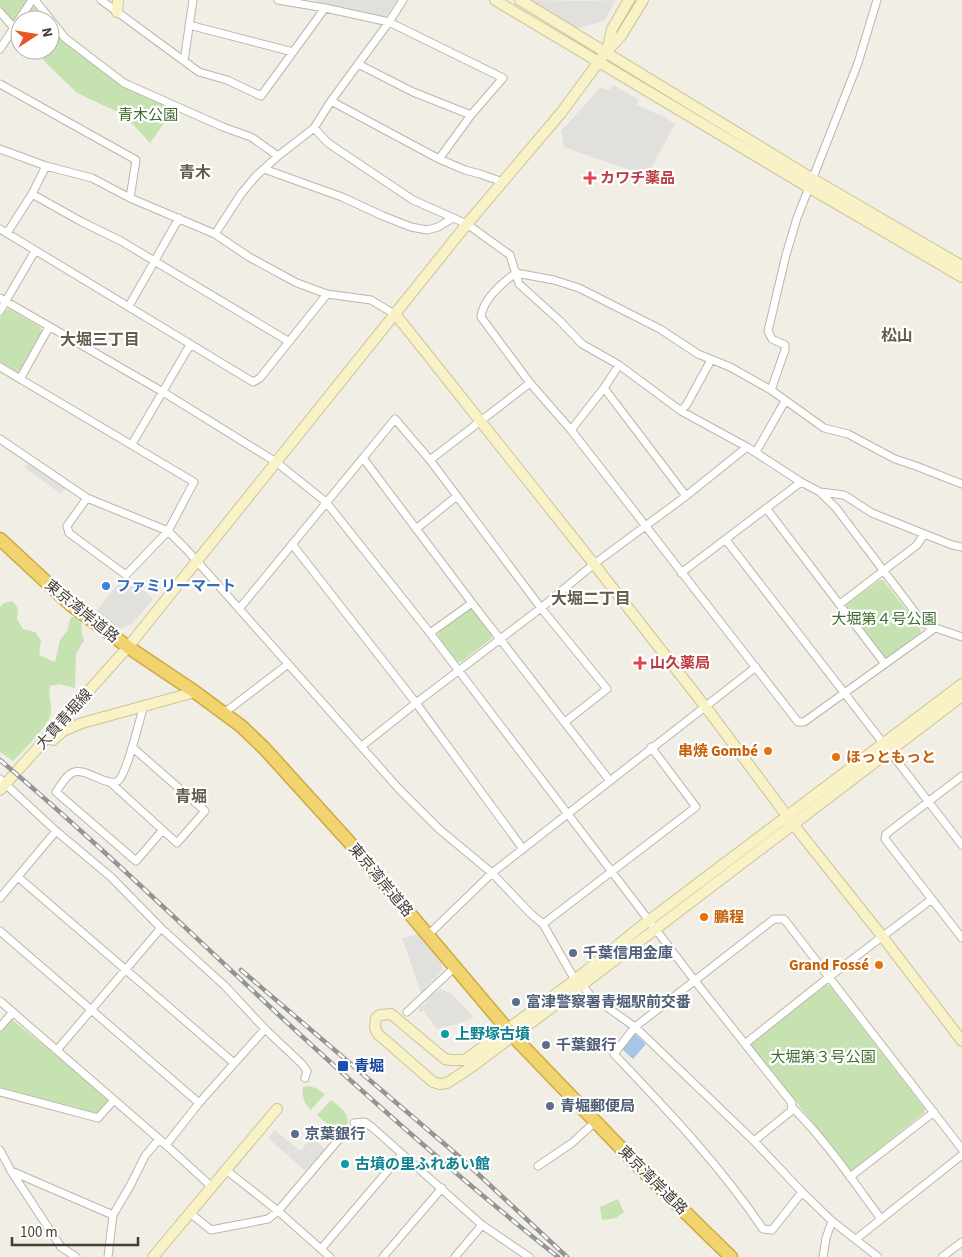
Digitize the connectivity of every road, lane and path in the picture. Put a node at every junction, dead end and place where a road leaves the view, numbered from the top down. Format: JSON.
{"nodes":[{"id":1,"x":34,"y":0,"type":"edge"},
{"id":2,"x":101,"y":0,"type":"edge"},
{"id":3,"x":118,"y":0,"type":"edge"},
{"id":4,"x":193,"y":0,"type":"edge"},
{"id":5,"x":278,"y":0,"type":"edge"},
{"id":6,"x":403,"y":0,"type":"edge"},
{"id":7,"x":496,"y":0,"type":"edge"},
{"id":8,"x":520,"y":0,"type":"edge"},
{"id":9,"x":629,"y":0,"type":"edge"},
{"id":10,"x":643,"y":0,"type":"edge"},
{"id":11,"x":877,"y":0,"type":"edge"},
{"id":12,"x":325,"y":8,"type":"junction"},
{"id":13,"x":26,"y":10,"type":"edge"},
{"id":14,"x":0,"y":12,"type":"edge"},
{"id":15,"x":117,"y":12,"type":"junction"},
{"id":16,"x":389,"y":22,"type":"junction"},
{"id":17,"x":10,"y":24,"type":"edge"},
{"id":18,"x":189,"y":25,"type":"junction"},
{"id":19,"x":10,"y":32,"type":"edge"},
{"id":20,"x":0,"y":49,"type":"edge"},
{"id":21,"x":293,"y":52,"type":"junction"},
{"id":22,"x":606,"y":52,"type":"junction"},
{"id":23,"x":184,"y":61,"type":"junction"},
{"id":24,"x":600,"y":62,"type":"junction"},
{"id":25,"x":358,"y":64,"type":"junction"},
{"id":26,"x":0,"y":84,"type":"edge"},
{"id":27,"x":331,"y":101,"type":"junction"},
{"id":28,"x":472,"y":115,"type":"junction"},
{"id":29,"x":314,"y":128,"type":"junction"},
{"id":30,"x":0,"y":149,"type":"edge"},
{"id":31,"x":278,"y":156,"type":"junction"},
{"id":32,"x":439,"y":159,"type":"junction"},
{"id":33,"x":46,"y":166,"type":"junction"},
{"id":34,"x":264,"y":169,"type":"junction"},
{"id":35,"x":503,"y":182,"type":"junction"},
{"id":36,"x":811,"y":183,"type":"junction"},
{"id":37,"x":32,"y":194,"type":"junction"},
{"id":38,"x":130,"y":198,"type":"junction"},
{"id":39,"x":179,"y":218,"type":"junction"},
{"id":40,"x":453,"y":218,"type":"junction"},
{"id":41,"x":467,"y":224,"type":"junction"},
{"id":42,"x":0,"y":229,"type":"edge"},
{"id":43,"x":7,"y":233,"type":"junction"},
{"id":44,"x":215,"y":234,"type":"junction"},
{"id":45,"x":35,"y":251,"type":"junction"},
{"id":46,"x":155,"y":260,"type":"junction"},
{"id":47,"x":962,"y":266,"type":"edge"},
{"id":48,"x":516,"y":273,"type":"junction"},
{"id":49,"x":962,"y":277,"type":"edge"},
{"id":50,"x":328,"y":294,"type":"junction"},
{"id":51,"x":3,"y":300,"type":"edge"},
{"id":52,"x":129,"y":306,"type":"junction"},
{"id":53,"x":0,"y":311,"type":"edge"},
{"id":54,"x":396,"y":315,"type":"junction"},
{"id":55,"x":48,"y":327,"type":"junction"},
{"id":56,"x":288,"y":341,"type":"junction"},
{"id":57,"x":190,"y":344,"type":"junction"},
{"id":58,"x":711,"y":360,"type":"junction"},
{"id":59,"x":619,"y":365,"type":"junction"},
{"id":60,"x":0,"y":367,"type":"edge"},
{"id":61,"x":20,"y":379,"type":"junction"},
{"id":62,"x":530,"y":383,"type":"junction"},
{"id":63,"x":604,"y":388,"type":"junction"},
{"id":64,"x":770,"y":390,"type":"junction"},
{"id":65,"x":163,"y":392,"type":"junction"},
{"id":66,"x":785,"y":401,"type":"junction"},
{"id":67,"x":681,"y":411,"type":"junction"},
{"id":68,"x":480,"y":421,"type":"junction"},
{"id":69,"x":571,"y":430,"type":"junction"},
{"id":70,"x":0,"y":439,"type":"edge"},
{"id":71,"x":132,"y":444,"type":"junction"},
{"id":72,"x":748,"y":447,"type":"junction"},
{"id":73,"x":756,"y":452,"type":"junction"},
{"id":74,"x":363,"y":458,"type":"junction"},
{"id":75,"x":430,"y":460,"type":"junction"},
{"id":76,"x":276,"y":462,"type":"junction"},
{"id":77,"x":800,"y":482,"type":"junction"},
{"id":78,"x":962,"y":484,"type":"edge"},
{"id":79,"x":820,"y":492,"type":"junction"},
{"id":80,"x":457,"y":496,"type":"junction"},
{"id":81,"x":686,"y":496,"type":"junction"},
{"id":82,"x":87,"y":498,"type":"junction"},
{"id":83,"x":326,"y":502,"type":"junction"},
{"id":84,"x":766,"y":508,"type":"junction"},
{"id":85,"x":644,"y":526,"type":"junction"},
{"id":86,"x":416,"y":529,"type":"junction"},
{"id":87,"x":168,"y":531,"type":"junction"},
{"id":88,"x":924,"y":534,"type":"junction"},
{"id":89,"x":0,"y":539,"type":"edge"},
{"id":90,"x":726,"y":540,"type":"junction"},
{"id":91,"x":292,"y":544,"type":"junction"},
{"id":92,"x":962,"y":547,"type":"edge"},
{"id":93,"x":197,"y":561,"type":"junction"},
{"id":94,"x":594,"y":564,"type":"junction"},
{"id":95,"x":884,"y":571,"type":"junction"},
{"id":96,"x":681,"y":573,"type":"junction"},
{"id":97,"x":472,"y":603,"type":"junction"},
{"id":98,"x":840,"y":604,"type":"junction"},
{"id":99,"x":541,"y":608,"type":"junction"},
{"id":100,"x":239,"y":609,"type":"junction"},
{"id":101,"x":935,"y":628,"type":"junction"},
{"id":102,"x":430,"y":633,"type":"junction"},
{"id":103,"x":962,"y":637,"type":"edge"},
{"id":104,"x":500,"y":639,"type":"junction"},
{"id":105,"x":128,"y":647,"type":"junction"},
{"id":106,"x":885,"y":664,"type":"junction"},
{"id":107,"x":287,"y":665,"type":"junction"},
{"id":108,"x":756,"y":667,"type":"junction"},
{"id":109,"x":458,"y":671,"type":"junction"},
{"id":110,"x":962,"y":684,"type":"edge"},
{"id":111,"x":195,"y":692,"type":"junction"},
{"id":112,"x":845,"y":693,"type":"junction"},
{"id":113,"x":962,"y":696,"type":"edge"},
{"id":114,"x":416,"y":703,"type":"junction"},
{"id":115,"x":144,"y":705,"type":"junction"},
{"id":116,"x":705,"y":706,"type":"junction"},
{"id":117,"x":224,"y":712,"type":"junction"},
{"id":118,"x":565,"y":722,"type":"junction"},
{"id":119,"x":362,"y":746,"type":"junction"},
{"id":120,"x":132,"y":747,"type":"junction"},
{"id":121,"x":652,"y":747,"type":"junction"},
{"id":122,"x":887,"y":747,"type":"junction"},
{"id":123,"x":16,"y":774,"type":"junction"},
{"id":124,"x":962,"y":776,"type":"edge"},
{"id":125,"x":610,"y":781,"type":"junction"},
{"id":126,"x":111,"y":783,"type":"junction"},
{"id":127,"x":2,"y":784,"type":"edge"},
{"id":128,"x":929,"y":802,"type":"junction"},
{"id":129,"x":568,"y":814,"type":"junction"},
{"id":130,"x":790,"y":820,"type":"junction"},
{"id":131,"x":56,"y":830,"type":"junction"},
{"id":132,"x":162,"y":831,"type":"junction"},
{"id":133,"x":962,"y":845,"type":"edge"},
{"id":134,"x":523,"y":849,"type":"junction"},
{"id":135,"x":611,"y":871,"type":"junction"},
{"id":136,"x":492,"y":873,"type":"junction"},
{"id":137,"x":18,"y":877,"type":"junction"},
{"id":138,"x":0,"y":898,"type":"edge"},
{"id":139,"x":932,"y":899,"type":"junction"},
{"id":140,"x":542,"y":924,"type":"junction"},
{"id":141,"x":652,"y":925,"type":"junction"},
{"id":142,"x":160,"y":928,"type":"junction"},
{"id":143,"x":0,"y":931,"type":"edge"},
{"id":144,"x":428,"y":935,"type":"junction"},
{"id":145,"x":882,"y":936,"type":"junction"},
{"id":146,"x":962,"y":938,"type":"edge"},
{"id":147,"x":455,"y":967,"type":"junction"},
{"id":148,"x":126,"y":970,"type":"junction"},
{"id":149,"x":829,"y":977,"type":"junction"},
{"id":150,"x":695,"y":981,"type":"junction"},
{"id":151,"x":579,"y":982,"type":"junction"},
{"id":152,"x":0,"y":1001,"type":"edge"},
{"id":153,"x":91,"y":1011,"type":"junction"},
{"id":154,"x":13,"y":1012,"type":"junction"},
{"id":155,"x":407,"y":1012,"type":"dead end"},
{"id":156,"x":635,"y":1026,"type":"junction"},
{"id":157,"x":0,"y":1027,"type":"edge"},
{"id":158,"x":265,"y":1029,"type":"junction"},
{"id":159,"x":510,"y":1032,"type":"junction"},
{"id":160,"x":962,"y":1041,"type":"edge"},
{"id":161,"x":746,"y":1043,"type":"junction"},
{"id":162,"x":56,"y":1050,"type":"junction"},
{"id":163,"x":234,"y":1063,"type":"junction"},
{"id":164,"x":306,"y":1078,"type":"dead end"},
{"id":165,"x":0,"y":1092,"type":"edge"},
{"id":166,"x":114,"y":1100,"type":"junction"},
{"id":167,"x":199,"y":1103,"type":"junction"},
{"id":168,"x":793,"y":1108,"type":"junction"},
{"id":169,"x":277,"y":1109,"type":"dead end"},
{"id":170,"x":934,"y":1112,"type":"junction"},
{"id":171,"x":595,"y":1122,"type":"junction"},
{"id":172,"x":354,"y":1123,"type":"dead end"},
{"id":173,"x":340,"y":1138,"type":"dead end"},
{"id":174,"x":159,"y":1139,"type":"junction"},
{"id":175,"x":754,"y":1141,"type":"junction"},
{"id":176,"x":166,"y":1145,"type":"junction"},
{"id":177,"x":962,"y":1149,"type":"edge"},
{"id":178,"x":0,"y":1150,"type":"edge"},
{"id":179,"x":402,"y":1154,"type":"junction"},
{"id":180,"x":962,"y":1155,"type":"edge"},
{"id":181,"x":538,"y":1166,"type":"dead end"},
{"id":182,"x":226,"y":1170,"type":"junction"},
{"id":183,"x":11,"y":1171,"type":"junction"},
{"id":184,"x":850,"y":1177,"type":"junction"},
{"id":185,"x":212,"y":1187,"type":"junction"},
{"id":186,"x":442,"y":1188,"type":"junction"},
{"id":187,"x":802,"y":1192,"type":"junction"},
{"id":188,"x":278,"y":1211,"type":"junction"},
{"id":189,"x":190,"y":1213,"type":"junction"},
{"id":190,"x":113,"y":1214,"type":"junction"},
{"id":191,"x":881,"y":1219,"type":"junction"},
{"id":192,"x":832,"y":1221,"type":"junction"},
{"id":193,"x":482,"y":1224,"type":"junction"},
{"id":194,"x":856,"y":1238,"type":"junction"},
{"id":195,"x":961,"y":1244,"type":"edge"},
{"id":196,"x":321,"y":1249,"type":"junction"},
{"id":197,"x":527,"y":1256,"type":"edge"},
{"id":198,"x":76,"y":1257,"type":"edge"},
{"id":199,"x":108,"y":1257,"type":"edge"},
{"id":200,"x":153,"y":1257,"type":"edge"},
{"id":201,"x":330,"y":1257,"type":"edge"},
{"id":202,"x":383,"y":1257,"type":"edge"},
{"id":203,"x":454,"y":1257,"type":"edge"},
{"id":204,"x":731,"y":1257,"type":"edge"},
{"id":205,"x":823,"y":1257,"type":"edge"},
{"id":206,"x":878,"y":1257,"type":"edge"},
{"id":207,"x":942,"y":1257,"type":"edge"}],
"edges":[{"from":1,"to":13,"type":"street"},
{"from":1,"to":31,"type":"street"},
{"from":2,"to":15,"type":"street"},
{"from":3,"to":15,"type":"street"},
{"from":4,"to":18,"type":"street"},
{"from":5,"to":12,"type":"street"},
{"from":6,"to":16,"type":"street"},
{"from":7,"to":24,"type":"street"},
{"from":8,"to":22,"type":"street"},
{"from":9,"to":22,"type":"street"},
{"from":10,"to":22,"type":"street"},
{"from":11,"to":36,"type":"street"},
{"from":12,"to":16,"type":"street"},
{"from":12,"to":21,"type":"street"},
{"from":14,"to":17,"type":"street"},
{"from":15,"to":23,"type":"street"},
{"from":16,"to":25,"type":"street"},
{"from":16,"to":28,"type":"street"},
{"from":18,"to":21,"type":"street"},
{"from":18,"to":23,"type":"street"},
{"from":19,"to":20,"type":"street"},
{"from":21,"to":23,"type":"street"},
{"from":22,"to":24,"type":"street","name":"大貫青堀線"},
{"from":22,"to":36,"type":"street"},
{"from":24,"to":35,"type":"street","name":"大貫青堀線"},
{"from":24,"to":36,"type":"street"},
{"from":25,"to":27,"type":"street"},
{"from":25,"to":28,"type":"street"},
{"from":26,"to":38,"type":"street"},
{"from":27,"to":29,"type":"street"},
{"from":27,"to":32,"type":"street"},
{"from":28,"to":32,"type":"street"},
{"from":29,"to":31,"type":"street"},
{"from":29,"to":40,"type":"street"},
{"from":30,"to":33,"type":"street"},
{"from":31,"to":34,"type":"street"},
{"from":32,"to":35,"type":"street"},
{"from":33,"to":37,"type":"street"},
{"from":33,"to":38,"type":"street"},
{"from":34,"to":40,"type":"street"},
{"from":34,"to":44,"type":"street"},
{"from":35,"to":41,"type":"street","name":"大貫青堀線"},
{"from":36,"to":47,"type":"street"},
{"from":36,"to":49,"type":"street"},
{"from":36,"to":64,"type":"street"},
{"from":37,"to":43,"type":"street"},
{"from":37,"to":46,"type":"street"},
{"from":38,"to":39,"type":"street"},
{"from":39,"to":44,"type":"street"},
{"from":39,"to":46,"type":"street"},
{"from":40,"to":41,"type":"street"},
{"from":41,"to":48,"type":"street"},
{"from":41,"to":54,"type":"street","name":"大貫青堀線"},
{"from":42,"to":43,"type":"street"},
{"from":43,"to":45,"type":"street"},
{"from":44,"to":50,"type":"street"},
{"from":45,"to":51,"type":"street"},
{"from":45,"to":52,"type":"street"},
{"from":46,"to":52,"type":"street"},
{"from":46,"to":56,"type":"street"},
{"from":48,"to":58,"type":"street"},
{"from":48,"to":59,"type":"street"},
{"from":48,"to":62,"type":"street"},
{"from":50,"to":54,"type":"street"},
{"from":50,"to":56,"type":"street"},
{"from":51,"to":53,"type":"street"},
{"from":51,"to":55,"type":"street"},
{"from":52,"to":57,"type":"street"},
{"from":54,"to":68,"type":"street"},
{"from":54,"to":76,"type":"street","name":"大貫青堀線"},
{"from":55,"to":61,"type":"street"},
{"from":55,"to":65,"type":"street"},
{"from":56,"to":57,"type":"street"},
{"from":57,"to":65,"type":"street"},
{"from":58,"to":64,"type":"street"},
{"from":58,"to":67,"type":"street"},
{"from":59,"to":63,"type":"street"},
{"from":59,"to":67,"type":"street"},
{"from":60,"to":61,"type":"street"},
{"from":61,"to":71,"type":"street"},
{"from":62,"to":68,"type":"street"},
{"from":62,"to":69,"type":"street"},
{"from":63,"to":69,"type":"street"},
{"from":63,"to":81,"type":"street"},
{"from":64,"to":66,"type":"street"},
{"from":65,"to":71,"type":"street"},
{"from":65,"to":76,"type":"street"},
{"from":66,"to":73,"type":"street"},
{"from":66,"to":78,"type":"street"},
{"from":67,"to":72,"type":"street"},
{"from":68,"to":75,"type":"street"},
{"from":68,"to":94,"type":"street"},
{"from":69,"to":85,"type":"street"},
{"from":70,"to":82,"type":"street"},
{"from":71,"to":87,"type":"street"},
{"from":72,"to":73,"type":"street"},
{"from":72,"to":81,"type":"street"},
{"from":73,"to":77,"type":"street"},
{"from":74,"to":75,"type":"street"},
{"from":74,"to":83,"type":"street"},
{"from":74,"to":86,"type":"street"},
{"from":75,"to":80,"type":"street"},
{"from":76,"to":83,"type":"street"},
{"from":76,"to":93,"type":"street","name":"大貫青堀線"},
{"from":77,"to":79,"type":"street"},
{"from":77,"to":84,"type":"street"},
{"from":79,"to":88,"type":"street"},
{"from":79,"to":95,"type":"street"},
{"from":80,"to":86,"type":"street"},
{"from":80,"to":99,"type":"street"},
{"from":81,"to":85,"type":"street"},
{"from":82,"to":87,"type":"street"},
{"from":82,"to":87,"type":"street"},
{"from":83,"to":91,"type":"street"},
{"from":83,"to":102,"type":"street"},
{"from":84,"to":90,"type":"street"},
{"from":84,"to":98,"type":"street"},
{"from":85,"to":94,"type":"street"},
{"from":85,"to":96,"type":"street"},
{"from":86,"to":97,"type":"street"},
{"from":87,"to":93,"type":"street"},
{"from":88,"to":92,"type":"street"},
{"from":88,"to":95,"type":"street"},
{"from":89,"to":105,"type":"highway","name":"東京湾岸道路"},
{"from":90,"to":96,"type":"street"},
{"from":90,"to":112,"type":"street"},
{"from":91,"to":100,"type":"street"},
{"from":91,"to":114,"type":"street"},
{"from":93,"to":100,"type":"street"},
{"from":93,"to":105,"type":"street","name":"大貫青堀線"},
{"from":94,"to":99,"type":"street"},
{"from":94,"to":116,"type":"street"},
{"from":95,"to":98,"type":"street"},
{"from":95,"to":101,"type":"street"},
{"from":96,"to":108,"type":"street"},
{"from":97,"to":102,"type":"street"},
{"from":97,"to":104,"type":"street"},
{"from":98,"to":106,"type":"street"},
{"from":99,"to":104,"type":"street"},
{"from":99,"to":118,"type":"street"},
{"from":100,"to":107,"type":"street"},
{"from":101,"to":103,"type":"street"},
{"from":101,"to":106,"type":"street"},
{"from":102,"to":109,"type":"street"},
{"from":104,"to":109,"type":"street"},
{"from":104,"to":118,"type":"street"},
{"from":105,"to":111,"type":"highway","name":"東京湾岸道路"},
{"from":105,"to":123,"type":"street","name":"大貫青堀線"},
{"from":106,"to":112,"type":"street"},
{"from":107,"to":117,"type":"street"},
{"from":107,"to":119,"type":"street"},
{"from":108,"to":112,"type":"street"},
{"from":108,"to":116,"type":"street"},
{"from":109,"to":114,"type":"street"},
{"from":109,"to":129,"type":"street"},
{"from":110,"to":122,"type":"street"},
{"from":111,"to":115,"type":"street"},
{"from":111,"to":117,"type":"highway","name":"東京湾岸道路"},
{"from":112,"to":122,"type":"street"},
{"from":113,"to":122,"type":"street"},
{"from":114,"to":119,"type":"street"},
{"from":114,"to":134,"type":"street"},
{"from":115,"to":120,"type":"street"},
{"from":115,"to":123,"type":"street"},
{"from":116,"to":121,"type":"street"},
{"from":116,"to":130,"type":"street"},
{"from":117,"to":144,"type":"highway","name":"東京湾岸道路"},
{"from":118,"to":125,"type":"street"},
{"from":119,"to":136,"type":"street"},
{"from":120,"to":126,"type":"street"},
{"from":120,"to":132,"type":"street"},
{"from":121,"to":125,"type":"street"},
{"from":121,"to":135,"type":"street"},
{"from":122,"to":128,"type":"street"},
{"from":122,"to":130,"type":"street"},
{"from":123,"to":127,"type":"street","name":"大貫青堀線"},
{"from":124,"to":128,"type":"street"},
{"from":125,"to":129,"type":"street"},
{"from":126,"to":132,"type":"street"},
{"from":126,"to":132,"type":"street"},
{"from":127,"to":131,"type":"street"},
{"from":128,"to":133,"type":"street"},
{"from":128,"to":139,"type":"street"},
{"from":129,"to":134,"type":"street"},
{"from":129,"to":135,"type":"street"},
{"from":130,"to":141,"type":"street"},
{"from":130,"to":145,"type":"street"},
{"from":131,"to":137,"type":"street"},
{"from":131,"to":142,"type":"street"},
{"from":134,"to":136,"type":"street"},
{"from":135,"to":140,"type":"street"},
{"from":135,"to":141,"type":"street"},
{"from":136,"to":140,"type":"street"},
{"from":136,"to":144,"type":"street"},
{"from":137,"to":138,"type":"street"},
{"from":137,"to":148,"type":"street"},
{"from":139,"to":145,"type":"street"},
{"from":139,"to":146,"type":"street"},
{"from":140,"to":151,"type":"street"},
{"from":141,"to":150,"type":"street"},
{"from":141,"to":151,"type":"street"},
{"from":142,"to":148,"type":"street"},
{"from":142,"to":158,"type":"street"},
{"from":143,"to":153,"type":"street"},
{"from":144,"to":147,"type":"highway","name":"東京湾岸道路"},
{"from":145,"to":149,"type":"street"},
{"from":145,"to":160,"type":"street"},
{"from":147,"to":155,"type":"street"},
{"from":147,"to":159,"type":"highway","name":"東京湾岸道路"},
{"from":148,"to":153,"type":"street"},
{"from":148,"to":163,"type":"street"},
{"from":149,"to":150,"type":"street"},
{"from":149,"to":161,"type":"street"},
{"from":149,"to":170,"type":"street"},
{"from":150,"to":156,"type":"street"},
{"from":150,"to":161,"type":"street"},
{"from":151,"to":156,"type":"street"},
{"from":151,"to":159,"type":"street"},
{"from":152,"to":154,"type":"street"},
{"from":153,"to":162,"type":"street"},
{"from":153,"to":167,"type":"street"},
{"from":154,"to":157,"type":"street"},
{"from":154,"to":162,"type":"street"},
{"from":156,"to":175,"type":"street"},
{"from":156,"to":187,"type":"street"},
{"from":158,"to":163,"type":"street"},
{"from":158,"to":164,"type":"street"},
{"from":159,"to":159,"type":"street"},
{"from":159,"to":171,"type":"highway","name":"東京湾岸道路"},
{"from":161,"to":168,"type":"street"},
{"from":162,"to":166,"type":"street"},
{"from":163,"to":167,"type":"street"},
{"from":165,"to":166,"type":"street"},
{"from":166,"to":174,"type":"street"},
{"from":167,"to":176,"type":"street"},
{"from":168,"to":175,"type":"street"},
{"from":168,"to":184,"type":"street"},
{"from":169,"to":182,"type":"street"},
{"from":170,"to":177,"type":"street"},
{"from":170,"to":184,"type":"street"},
{"from":171,"to":181,"type":"street"},
{"from":171,"to":204,"type":"highway","name":"東京湾岸道路"},
{"from":172,"to":179,"type":"street"},
{"from":173,"to":188,"type":"street"},
{"from":174,"to":176,"type":"street"},
{"from":174,"to":190,"type":"street"},
{"from":175,"to":187,"type":"street"},
{"from":176,"to":185,"type":"street"},
{"from":178,"to":183,"type":"street"},
{"from":179,"to":186,"type":"street"},
{"from":179,"to":196,"type":"street"},
{"from":180,"to":191,"type":"street"},
{"from":182,"to":185,"type":"street"},
{"from":182,"to":188,"type":"street"},
{"from":183,"to":190,"type":"street"},
{"from":183,"to":198,"type":"street"},
{"from":184,"to":191,"type":"street"},
{"from":185,"to":189,"type":"street"},
{"from":186,"to":193,"type":"street"},
{"from":186,"to":202,"type":"street"},
{"from":187,"to":192,"type":"street"},
{"from":188,"to":189,"type":"street"},
{"from":188,"to":196,"type":"street"},
{"from":189,"to":200,"type":"street"},
{"from":190,"to":199,"type":"street"},
{"from":191,"to":194,"type":"street"},
{"from":192,"to":194,"type":"street"},
{"from":192,"to":205,"type":"street"},
{"from":193,"to":197,"type":"street"},
{"from":193,"to":203,"type":"street"},
{"from":194,"to":206,"type":"street"},
{"from":195,"to":207,"type":"street"},
{"from":196,"to":201,"type":"street"}]}
